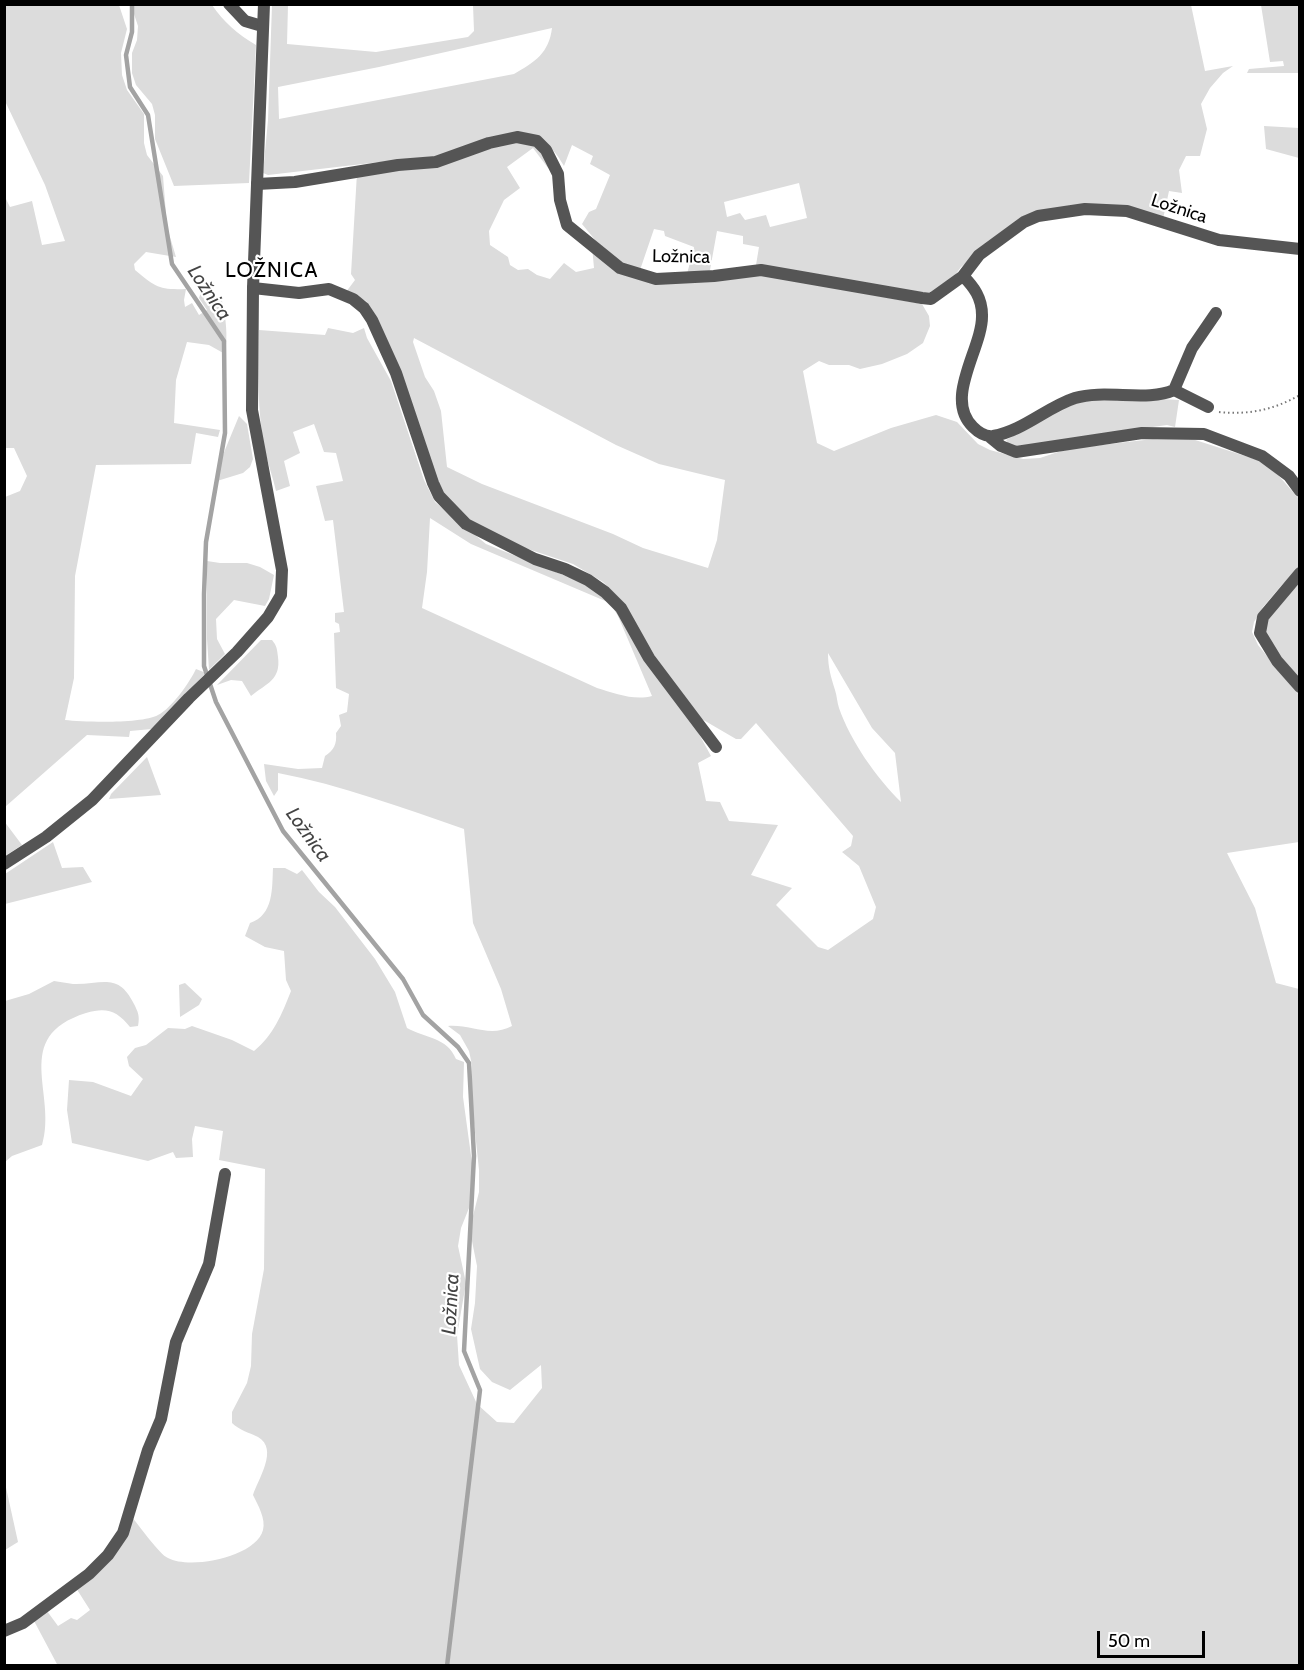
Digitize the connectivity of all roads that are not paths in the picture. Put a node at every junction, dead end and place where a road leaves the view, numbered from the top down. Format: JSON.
{"nodes":[{"id":1,"x":229,"y":4,"type":"edge"},
{"id":2,"x":264,"y":4,"type":"edge"},
{"id":3,"x":262,"y":26,"type":"junction"},
{"id":4,"x":257,"y":184,"type":"junction"},
{"id":5,"x":1299,"y":249,"type":"edge"},
{"id":6,"x":963,"y":276,"type":"junction"},
{"id":7,"x":253,"y":288,"type":"junction"},
{"id":8,"x":1216,"y":313,"type":"dead end"},
{"id":9,"x":1174,"y":390,"type":"junction"},
{"id":10,"x":1208,"y":407,"type":"road end"},
{"id":11,"x":990,"y":437,"type":"junction"},
{"id":12,"x":1299,"y":491,"type":"edge"},
{"id":13,"x":1299,"y":573,"type":"edge"},
{"id":14,"x":1299,"y":687,"type":"edge"},
{"id":15,"x":716,"y":747,"type":"dead end"},
{"id":16,"x":4,"y":864,"type":"edge"},
{"id":17,"x":225,"y":1174,"type":"dead end"},
{"id":18,"x":4,"y":1631,"type":"edge"}],
"edges":[{"from":1,"to":3,"type":"street"},
{"from":2,"to":3,"type":"street"},
{"from":3,"to":4,"type":"street"},
{"from":4,"to":6,"type":"street","name":"Ložnica"},
{"from":4,"to":7,"type":"street"},
{"from":5,"to":6,"type":"street","name":"Ložnica"},
{"from":6,"to":11,"type":"street"},
{"from":7,"to":15,"type":"street"},
{"from":7,"to":16,"type":"street"},
{"from":8,"to":9,"type":"street"},
{"from":9,"to":10,"type":"street"},
{"from":9,"to":11,"type":"street"},
{"from":11,"to":12,"type":"street"},
{"from":13,"to":14,"type":"street"},
{"from":17,"to":18,"type":"street"}]}
